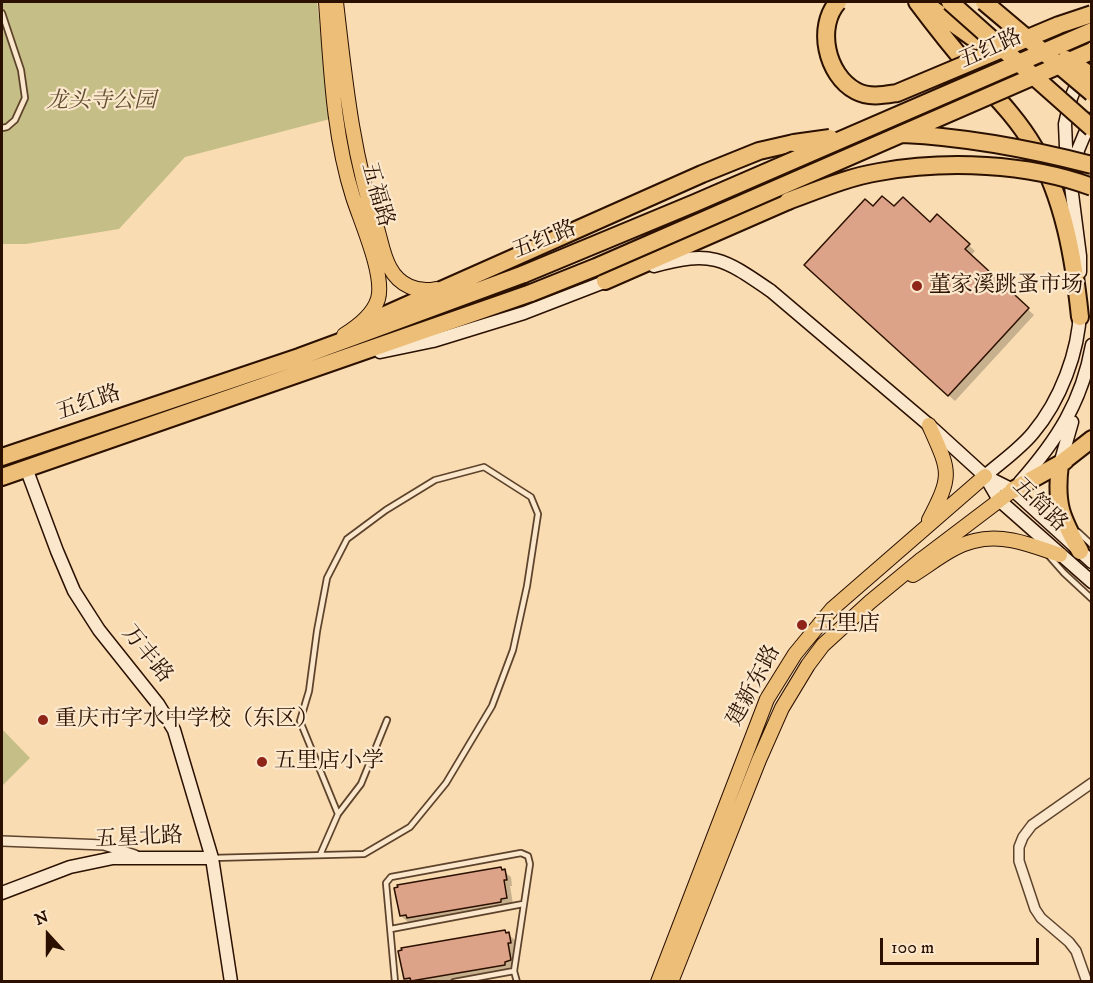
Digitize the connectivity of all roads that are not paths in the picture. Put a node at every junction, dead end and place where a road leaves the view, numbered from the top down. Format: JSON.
{"nodes":[{"id":1,"x":326,"y":2,"type":"edge"},
{"id":2,"x":336,"y":2,"type":"edge"},
{"id":3,"x":838,"y":2,"type":"edge"},
{"id":4,"x":917,"y":2,"type":"edge"},
{"id":5,"x":922,"y":2,"type":"edge"},
{"id":6,"x":950,"y":2,"type":"edge"},
{"id":7,"x":984,"y":2,"type":"edge"},
{"id":8,"x":2,"y":13,"type":"edge"},
{"id":9,"x":1092,"y":14,"type":"edge"},
{"id":10,"x":1092,"y":31,"type":"edge"},
{"id":11,"x":1092,"y":52,"type":"edge"},
{"id":12,"x":1092,"y":76,"type":"edge"},
{"id":13,"x":1092,"y":93,"type":"edge"},
{"id":14,"x":1056,"y":98,"type":"junction"},
{"id":15,"x":1092,"y":117,"type":"edge"},
{"id":16,"x":2,"y":128,"type":"edge"},
{"id":17,"x":1092,"y":128,"type":"edge"},
{"id":18,"x":1092,"y":165,"type":"edge"},
{"id":19,"x":1092,"y":187,"type":"edge"},
{"id":20,"x":1073,"y":196,"type":"junction"},
{"id":21,"x":605,"y":281,"type":"junction"},
{"id":22,"x":456,"y":283,"type":"junction"},
{"id":23,"x":1080,"y":317,"type":"junction"},
{"id":24,"x":358,"y":326,"type":"junction"},
{"id":25,"x":1092,"y":345,"type":"edge"},
{"id":26,"x":299,"y":357,"type":"junction"},
{"id":27,"x":342,"y":360,"type":"junction"},
{"id":28,"x":1080,"y":390,"type":"junction"},
{"id":29,"x":929,"y":425,"type":"junction"},
{"id":30,"x":1092,"y":439,"type":"edge"},
{"id":31,"x":1092,"y":447,"type":"edge"},
{"id":32,"x":2,"y":457,"type":"edge"},
{"id":33,"x":1060,"y":464,"type":"junction"},
{"id":34,"x":26,"y":468,"type":"junction"},
{"id":35,"x":985,"y":476,"type":"junction"},
{"id":36,"x":2,"y":477,"type":"edge"},
{"id":37,"x":1013,"y":490,"type":"junction"},
{"id":38,"x":999,"y":500,"type":"junction"},
{"id":39,"x":1062,"y":518,"type":"junction"},
{"id":40,"x":926,"y":526,"type":"junction"},
{"id":41,"x":1042,"y":549,"type":"junction"},
{"id":42,"x":1088,"y":553,"type":"edge"},
{"id":43,"x":1060,"y":555,"type":"junction"},
{"id":44,"x":922,"y":559,"type":"junction"},
{"id":45,"x":1092,"y":582,"type":"edge"},
{"id":46,"x":1092,"y":599,"type":"edge"},
{"id":47,"x":870,"y":602,"type":"junction"},
{"id":48,"x":387,"y":720,"type":"dead end"},
{"id":49,"x":1092,"y":783,"type":"edge"},
{"id":50,"x":338,"y":814,"type":"junction"},
{"id":51,"x":2,"y":841,"type":"edge"},
{"id":52,"x":320,"y":855,"type":"junction"},
{"id":53,"x":138,"y":856,"type":"junction"},
{"id":54,"x":212,"y":858,"type":"junction"},
{"id":55,"x":2,"y":893,"type":"edge"},
{"id":56,"x":523,"y":904,"type":"junction"},
{"id":57,"x":391,"y":929,"type":"junction"},
{"id":58,"x":514,"y":971,"type":"junction"},
{"id":59,"x":231,"y":981,"type":"edge"},
{"id":60,"x":395,"y":981,"type":"edge"},
{"id":61,"x":454,"y":981,"type":"edge"},
{"id":62,"x":517,"y":981,"type":"edge"},
{"id":63,"x":658,"y":981,"type":"edge"},
{"id":64,"x":671,"y":981,"type":"edge"},
{"id":65,"x":1087,"y":981,"type":"edge"}],
"edges":[{"from":1,"to":24,"type":"main road","name":"五福路"},
{"from":2,"to":22,"type":"main road","name":"五福路"},
{"from":3,"to":9,"type":"highway","bridge":true},
{"from":4,"to":23,"type":"highway"},
{"from":5,"to":14,"type":"highway","bridge":true},
{"from":6,"to":14,"type":"highway","bridge":true},
{"from":7,"to":12,"type":"highway","bridge":true},
{"from":7,"to":13,"type":"highway","bridge":true},
{"from":8,"to":16,"type":"lane"},
{"from":10,"to":26,"type":"highway","name":"五红路","bridge":true},
{"from":11,"to":20,"type":"main road"},
{"from":11,"to":27,"type":"highway","name":"五红路","bridge":true},
{"from":14,"to":17,"type":"highway","bridge":true},
{"from":15,"to":20,"type":"main road"},
{"from":18,"to":22,"type":"highway","bridge":true},
{"from":19,"to":21,"type":"highway","bridge":true},
{"from":20,"to":23,"type":"main road"},
{"from":21,"to":27,"type":"main road","name":"五红路"},
{"from":21,"to":29,"type":"main road","name":"五红路"},
{"from":22,"to":24,"type":"highway"},
{"from":23,"to":35,"type":"main road"},
{"from":24,"to":26,"type":"main road","name":"五福路"},
{"from":25,"to":28,"type":"main road"},
{"from":26,"to":32,"type":"highway","name":"五红路"},
{"from":27,"to":34,"type":"highway","name":"五红路"},
{"from":28,"to":33,"type":"main road"},
{"from":28,"to":37,"type":"main road"},
{"from":29,"to":35,"type":"main road","name":"五红路"},
{"from":29,"to":40,"type":"main road"},
{"from":30,"to":33,"type":"highway"},
{"from":31,"to":33,"type":"highway"},
{"from":33,"to":37,"type":"highway"},
{"from":33,"to":39,"type":"highway"},
{"from":34,"to":36,"type":"highway","name":"五红路"},
{"from":34,"to":54,"type":"main road","name":"万丰路"},
{"from":35,"to":37,"type":"main road","name":"五简路"},
{"from":35,"to":38,"type":"main road","name":"五简路"},
{"from":35,"to":40,"type":"main road","name":"建新东路"},
{"from":37,"to":38,"type":"main road","name":"建新东路"},
{"from":37,"to":39,"type":"lane"},
{"from":37,"to":42,"type":"main road","name":"五简路"},
{"from":38,"to":41,"type":"lane"},
{"from":38,"to":43,"type":"main road","name":"五简路"},
{"from":38,"to":44,"type":"main road","name":"建新东路"},
{"from":39,"to":42,"type":"highway"},
{"from":40,"to":44,"type":"main road"},
{"from":40,"to":63,"type":"main road","name":"建新东路"},
{"from":41,"to":43,"type":"main road"},
{"from":41,"to":46,"type":"lane"},
{"from":41,"to":47,"type":"main road"},
{"from":43,"to":45,"type":"main road","name":"五简路"},
{"from":44,"to":47,"type":"main road","name":"建新东路"},
{"from":47,"to":64,"type":"main road","name":"建新东路"},
{"from":48,"to":50,"type":"lane"},
{"from":49,"to":65,"type":"street"},
{"from":50,"to":52,"type":"lane"},
{"from":50,"to":52,"type":"lane"},
{"from":51,"to":53,"type":"street"},
{"from":52,"to":54,"type":"lane"},
{"from":53,"to":54,"type":"main road","name":"五星北路"},
{"from":53,"to":55,"type":"main road","name":"五星北路"},
{"from":54,"to":59,"type":"main road","name":"万丰路"},
{"from":56,"to":57,"type":"lane"},
{"from":56,"to":57,"type":"lane"},
{"from":56,"to":58,"type":"lane"},
{"from":57,"to":60,"type":"lane"},
{"from":58,"to":61,"type":"lane"},
{"from":58,"to":62,"type":"lane"}]}
